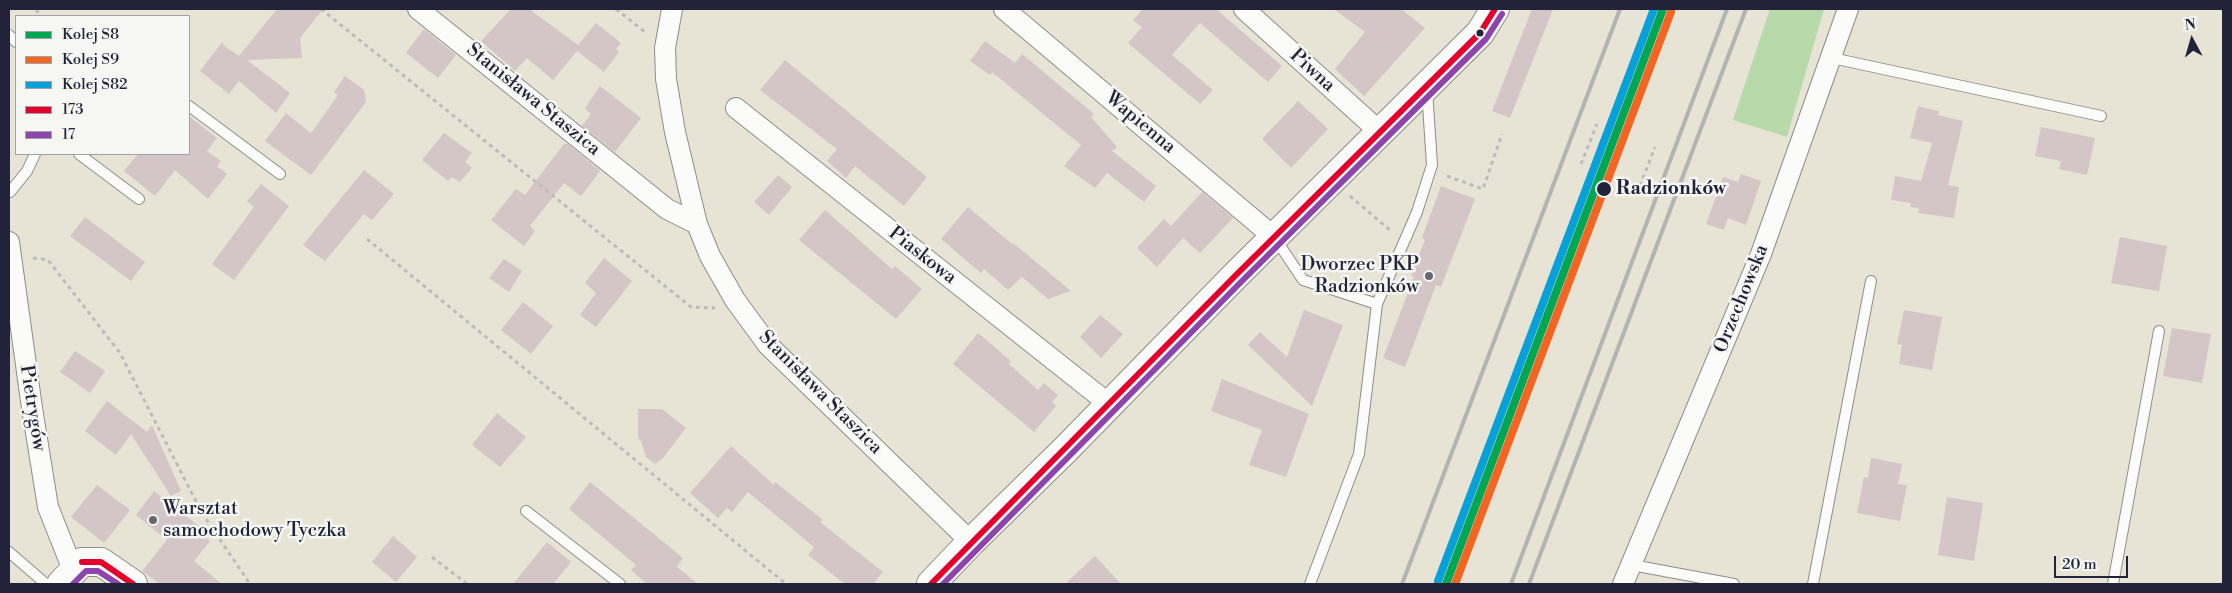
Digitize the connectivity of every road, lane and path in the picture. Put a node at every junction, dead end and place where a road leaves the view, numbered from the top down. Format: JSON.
{"nodes":[{"id":1,"x":321,"y":9,"type":"edge"},
{"id":2,"x":418,"y":9,"type":"edge"},
{"id":3,"x":616,"y":9,"type":"edge"},
{"id":4,"x":672,"y":9,"type":"edge"},
{"id":5,"x":1004,"y":9,"type":"edge"},
{"id":6,"x":1244,"y":9,"type":"edge"},
{"id":7,"x":1495,"y":9,"type":"edge"},
{"id":8,"x":1848,"y":9,"type":"edge"},
{"id":9,"x":665,"y":48,"type":"junction"},
{"id":10,"x":1832,"y":58,"type":"junction"},
{"id":11,"x":1427,"y":87,"type":"junction"},
{"id":12,"x":190,"y":107,"type":"edge"},
{"id":13,"x":736,"y":108,"type":"dead end"},
{"id":14,"x":2101,"y":116,"type":"dead end"},
{"id":15,"x":1597,"y":124,"type":"dead end"},
{"id":16,"x":1380,"y":132,"type":"junction"},
{"id":17,"x":1502,"y":134,"type":"dead end"},
{"id":18,"x":1655,"y":147,"type":"dead end"},
{"id":19,"x":35,"y":155,"type":"edge"},
{"id":20,"x":81,"y":155,"type":"edge"},
{"id":21,"x":1582,"y":164,"type":"dead end"},
{"id":22,"x":1430,"y":171,"type":"junction"},
{"id":23,"x":280,"y":174,"type":"dead end"},
{"id":24,"x":1333,"y":181,"type":"junction"},
{"id":25,"x":1640,"y":186,"type":"dead end"},
{"id":26,"x":10,"y":192,"type":"dead end"},
{"id":27,"x":139,"y":199,"type":"dead end"},
{"id":28,"x":697,"y":224,"type":"junction"},
{"id":29,"x":1275,"y":238,"type":"junction"},
{"id":30,"x":367,"y":239,"type":"dead end"},
{"id":31,"x":1404,"y":242,"type":"junction"},
{"id":32,"x":10,"y":248,"type":"edge"},
{"id":33,"x":1871,"y":282,"type":"dead end"},
{"id":34,"x":734,"y":300,"type":"junction"},
{"id":35,"x":1377,"y":304,"type":"junction"},
{"id":36,"x":2159,"y":331,"type":"dead end"},
{"id":37,"x":1109,"y":404,"type":"junction"},
{"id":38,"x":526,"y":511,"type":"dead end"},
{"id":39,"x":971,"y":542,"type":"junction"},
{"id":40,"x":9,"y":552,"type":"edge"},
{"id":41,"x":432,"y":557,"type":"dead end"},
{"id":42,"x":1632,"y":565,"type":"junction"},
{"id":43,"x":72,"y":572,"type":"edge"},
{"id":44,"x":46,"y":584,"type":"edge"},
{"id":45,"x":133,"y":584,"type":"edge"},
{"id":46,"x":250,"y":584,"type":"edge"},
{"id":47,"x":467,"y":584,"type":"edge"},
{"id":48,"x":620,"y":584,"type":"edge"},
{"id":49,"x":786,"y":584,"type":"edge"},
{"id":50,"x":931,"y":584,"type":"edge"},
{"id":51,"x":1310,"y":584,"type":"edge"},
{"id":52,"x":1623,"y":584,"type":"edge"},
{"id":53,"x":1734,"y":584,"type":"edge"},
{"id":54,"x":1813,"y":584,"type":"edge"},
{"id":55,"x":2113,"y":584,"type":"edge"}],
"edges":[{"from":1,"to":34,"type":"path"},
{"from":2,"to":28,"type":"street","name":"Stanisława Staszica"},
{"from":3,"to":9,"type":"path"},
{"from":4,"to":9,"type":"street","name":"Stanisława Staszica"},
{"from":5,"to":29,"type":"street","name":"Wapienna"},
{"from":6,"to":16,"type":"street","name":"Piwna"},
{"from":7,"to":11,"type":"street"},
{"from":8,"to":10,"type":"street","name":"Orzechowska"},
{"from":9,"to":28,"type":"street","name":"Stanisława Staszica"},
{"from":10,"to":14,"type":"lane"},
{"from":10,"to":42,"type":"street","name":"Orzechowska"},
{"from":11,"to":16,"type":"street"},
{"from":11,"to":22,"type":"lane"},
{"from":12,"to":23,"type":"lane"},
{"from":13,"to":37,"type":"street","name":"Piaskowa"},
{"from":15,"to":21,"type":"path"},
{"from":16,"to":24,"type":"street"},
{"from":17,"to":22,"type":"path"},
{"from":18,"to":25,"type":"path"},
{"from":19,"to":26,"type":"lane"},
{"from":20,"to":27,"type":"lane"},
{"from":22,"to":31,"type":"lane"},
{"from":24,"to":29,"type":"street"},
{"from":24,"to":31,"type":"path"},
{"from":28,"to":34,"type":"street","name":"Stanisława Staszica"},
{"from":29,"to":35,"type":"lane"},
{"from":29,"to":37,"type":"street"},
{"from":30,"to":49,"type":"path"},
{"from":31,"to":35,"type":"lane"},
{"from":32,"to":43,"type":"street","name":"Pietrygów"},
{"from":32,"to":46,"type":"path"},
{"from":33,"to":54,"type":"lane"},
{"from":34,"to":39,"type":"street","name":"Stanisława Staszica"},
{"from":35,"to":51,"type":"lane"},
{"from":36,"to":55,"type":"lane"},
{"from":37,"to":39,"type":"street"},
{"from":38,"to":48,"type":"lane"},
{"from":39,"to":50,"type":"street"},
{"from":40,"to":44,"type":"lane"},
{"from":41,"to":47,"type":"path"},
{"from":42,"to":52,"type":"street","name":"Orzechowska"},
{"from":42,"to":53,"type":"lane"},
{"from":43,"to":45,"type":"street"}]}
